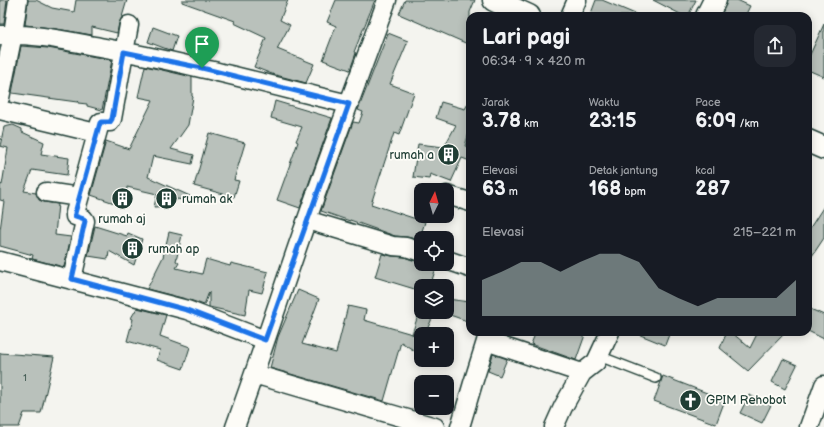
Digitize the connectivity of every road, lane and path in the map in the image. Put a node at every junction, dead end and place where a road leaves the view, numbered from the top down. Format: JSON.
{"nodes":[{"id":1,"x":18,"y":0,"type":"edge"},
{"id":2,"x":387,"y":0,"type":"edge"},
{"id":3,"x":494,"y":0,"type":"edge"},
{"id":4,"x":576,"y":0,"type":"edge"},
{"id":5,"x":715,"y":0,"type":"edge"},
{"id":6,"x":520,"y":12,"type":"edge"},
{"id":7,"x":572,"y":12,"type":"edge"},
{"id":8,"x":709,"y":12,"type":"edge"},
{"id":9,"x":129,"y":25,"type":"dead end"},
{"id":10,"x":6,"y":34,"type":"edge"},
{"id":11,"x":124,"y":52,"type":"junction"},
{"id":12,"x":0,"y":98,"type":"edge"},
{"id":13,"x":349,"y":104,"type":"junction"},
{"id":14,"x":0,"y":110,"type":"edge"},
{"id":15,"x":96,"y":133,"type":"junction"},
{"id":16,"x":812,"y":143,"type":"edge"},
{"id":17,"x":824,"y":148,"type":"edge"},
{"id":18,"x":46,"y":192,"type":"dead end"},
{"id":19,"x":79,"y":197,"type":"junction"},
{"id":20,"x":454,"y":197,"type":"edge"},
{"id":21,"x":466,"y":201,"type":"edge"},
{"id":22,"x":307,"y":220,"type":"junction"},
{"id":23,"x":414,"y":250,"type":"edge"},
{"id":24,"x":0,"y":261,"type":"edge"},
{"id":25,"x":454,"y":262,"type":"edge"},
{"id":26,"x":466,"y":267,"type":"edge"},
{"id":27,"x":72,"y":279,"type":"junction"},
{"id":28,"x":608,"y":336,"type":"edge"},
{"id":29,"x":488,"y":337,"type":"edge"},
{"id":30,"x":265,"y":340,"type":"junction"},
{"id":31,"x":598,"y":356,"type":"junction"},
{"id":32,"x":582,"y":373,"type":"junction"},
{"id":33,"x":254,"y":374,"type":"junction"},
{"id":34,"x":656,"y":378,"type":"dead end"},
{"id":35,"x":824,"y":385,"type":"edge"},
{"id":36,"x":234,"y":427,"type":"edge"},
{"id":37,"x":435,"y":427,"type":"edge"},
{"id":38,"x":460,"y":427,"type":"edge"},
{"id":39,"x":554,"y":427,"type":"edge"},
{"id":40,"x":809,"y":427,"type":"edge"}],
"edges":[{"from":1,"to":10,"type":"street"},
{"from":2,"to":13,"type":"street"},
{"from":3,"to":6,"type":"main road"},
{"from":4,"to":7,"type":"street"},
{"from":5,"to":8,"type":"main road"},
{"from":9,"to":11,"type":"street"},
{"from":10,"to":11,"type":"street"},
{"from":10,"to":12,"type":"street"},
{"from":11,"to":13,"type":"street"},
{"from":11,"to":15,"type":"street"},
{"from":13,"to":22,"type":"street"},
{"from":14,"to":15,"type":"street"},
{"from":15,"to":19,"type":"street"},
{"from":16,"to":17,"type":"main road"},
{"from":18,"to":19,"type":"street"},
{"from":19,"to":27,"type":"street"},
{"from":20,"to":21,"type":"street"},
{"from":22,"to":23,"type":"street"},
{"from":22,"to":30,"type":"street"},
{"from":24,"to":27,"type":"street"},
{"from":25,"to":26,"type":"street"},
{"from":27,"to":30,"type":"street"},
{"from":28,"to":31,"type":"street"},
{"from":29,"to":32,"type":"street"},
{"from":29,"to":38,"type":"street"},
{"from":30,"to":33,"type":"street"},
{"from":31,"to":32,"type":"street"},
{"from":31,"to":34,"type":"lane"},
{"from":32,"to":39,"type":"street"},
{"from":33,"to":36,"type":"street"},
{"from":33,"to":37,"type":"street"},
{"from":35,"to":40,"type":"street"}]}
